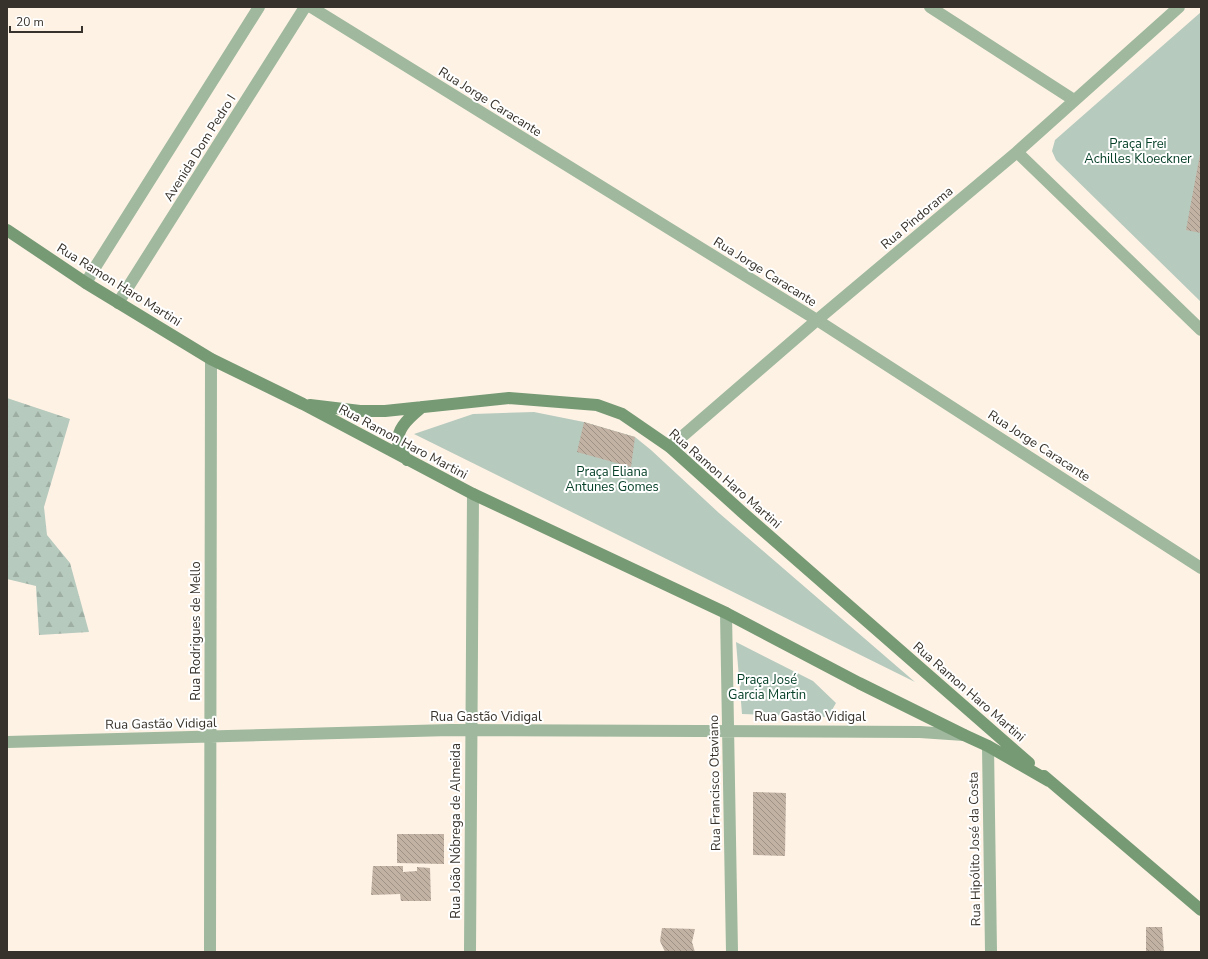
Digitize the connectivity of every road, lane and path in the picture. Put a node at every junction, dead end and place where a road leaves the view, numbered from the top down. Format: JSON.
{"nodes":[{"id":1,"x":259,"y":7,"type":"edge"},
{"id":2,"x":305,"y":7,"type":"edge"},
{"id":3,"x":311,"y":7,"type":"edge"},
{"id":4,"x":930,"y":7,"type":"edge"},
{"id":5,"x":1179,"y":7,"type":"edge"},
{"id":6,"x":1074,"y":100,"type":"junction"},
{"id":7,"x":1017,"y":152,"type":"junction"},
{"id":8,"x":7,"y":230,"type":"edge"},
{"id":9,"x":86,"y":283,"type":"junction"},
{"id":10,"x":118,"y":303,"type":"junction"},
{"id":11,"x":817,"y":320,"type":"junction"},
{"id":12,"x":1201,"y":330,"type":"edge"},
{"id":13,"x":211,"y":359,"type":"junction"},
{"id":14,"x":303,"y":404,"type":"junction"},
{"id":15,"x":422,"y":407,"type":"junction"},
{"id":16,"x":670,"y":447,"type":"junction"},
{"id":17,"x":407,"y":460,"type":"junction"},
{"id":18,"x":473,"y":494,"type":"junction"},
{"id":19,"x":1201,"y":568,"type":"edge"},
{"id":20,"x":726,"y":613,"type":"junction"},
{"id":21,"x":471,"y":730,"type":"junction"},
{"id":22,"x":729,"y":731,"type":"junction"},
{"id":23,"x":964,"y":735,"type":"junction"},
{"id":24,"x":210,"y":737,"type":"junction"},
{"id":25,"x":7,"y":742,"type":"edge"},
{"id":26,"x":988,"y":746,"type":"junction"},
{"id":27,"x":1049,"y":781,"type":"junction"},
{"id":28,"x":1201,"y":910,"type":"edge"},
{"id":29,"x":210,"y":952,"type":"edge"},
{"id":30,"x":470,"y":952,"type":"edge"},
{"id":31,"x":732,"y":952,"type":"edge"},
{"id":32,"x":991,"y":952,"type":"edge"}],
"edges":[{"from":1,"to":9,"type":"street","name":"Avenida Dom Pedro I"},
{"from":2,"to":10,"type":"street","name":"Avenida Dom Pedro I"},
{"from":3,"to":11,"type":"street","name":"Rua Jorge Caracante"},
{"from":4,"to":6,"type":"street"},
{"from":5,"to":6,"type":"street","name":"Rua Pindorama"},
{"from":6,"to":7,"type":"street","name":"Rua Pindorama"},
{"from":7,"to":11,"type":"street","name":"Rua Pindorama"},
{"from":7,"to":12,"type":"street"},
{"from":8,"to":9,"type":"main road","name":"Rua Ramon Haro Martini"},
{"from":9,"to":10,"type":"main road","name":"Rua Ramon Haro Martini"},
{"from":10,"to":13,"type":"main road","name":"Rua Ramon Haro Martini"},
{"from":11,"to":16,"type":"street","name":"Rua Pindorama"},
{"from":11,"to":19,"type":"street","name":"Rua Jorge Caracante"},
{"from":13,"to":14,"type":"main road","name":"Rua Ramon Haro Martini"},
{"from":13,"to":24,"type":"street","name":"Rua Rodrigues de Mello"},
{"from":14,"to":15,"type":"main road","name":"Rua Ramon Haro Martini"},
{"from":14,"to":17,"type":"main road","name":"Rua Ramon Haro Martini"},
{"from":15,"to":16,"type":"main road","name":"Rua Ramon Haro Martini"},
{"from":15,"to":17,"type":"main road"},
{"from":16,"to":27,"type":"main road","name":"Rua Ramon Haro Martini"},
{"from":17,"to":18,"type":"main road","name":"Rua Ramon Haro Martini"},
{"from":18,"to":20,"type":"main road","name":"Rua Ramon Haro Martini"},
{"from":18,"to":21,"type":"street","name":"Rua João Nóbrega de Almeida"},
{"from":20,"to":22,"type":"street","name":"Rua Francisco Otaviano"},
{"from":20,"to":23,"type":"main road","name":"Rua Ramon Haro Martini"},
{"from":21,"to":22,"type":"street","name":"Rua Gastão Vidigal"},
{"from":21,"to":24,"type":"street","name":"Rua Gastão Vidigal"},
{"from":21,"to":30,"type":"street","name":"Rua João Nóbrega de Almeida"},
{"from":22,"to":23,"type":"street","name":"Rua Gastão Vidigal"},
{"from":22,"to":31,"type":"street","name":"Rua Francisco Otaviano"},
{"from":23,"to":26,"type":"main road","name":"Rua Ramon Haro Martini"},
{"from":24,"to":25,"type":"street","name":"Rua Gastão Vidigal"},
{"from":24,"to":29,"type":"street","name":"Rua Rodrigues de Mello"},
{"from":26,"to":27,"type":"main road","name":"Rua Ramon Haro Martini"},
{"from":26,"to":32,"type":"street","name":"Rua Hipólito José da Costa"},
{"from":27,"to":28,"type":"main road","name":"Rua Ramon Haro Martini"}]}
